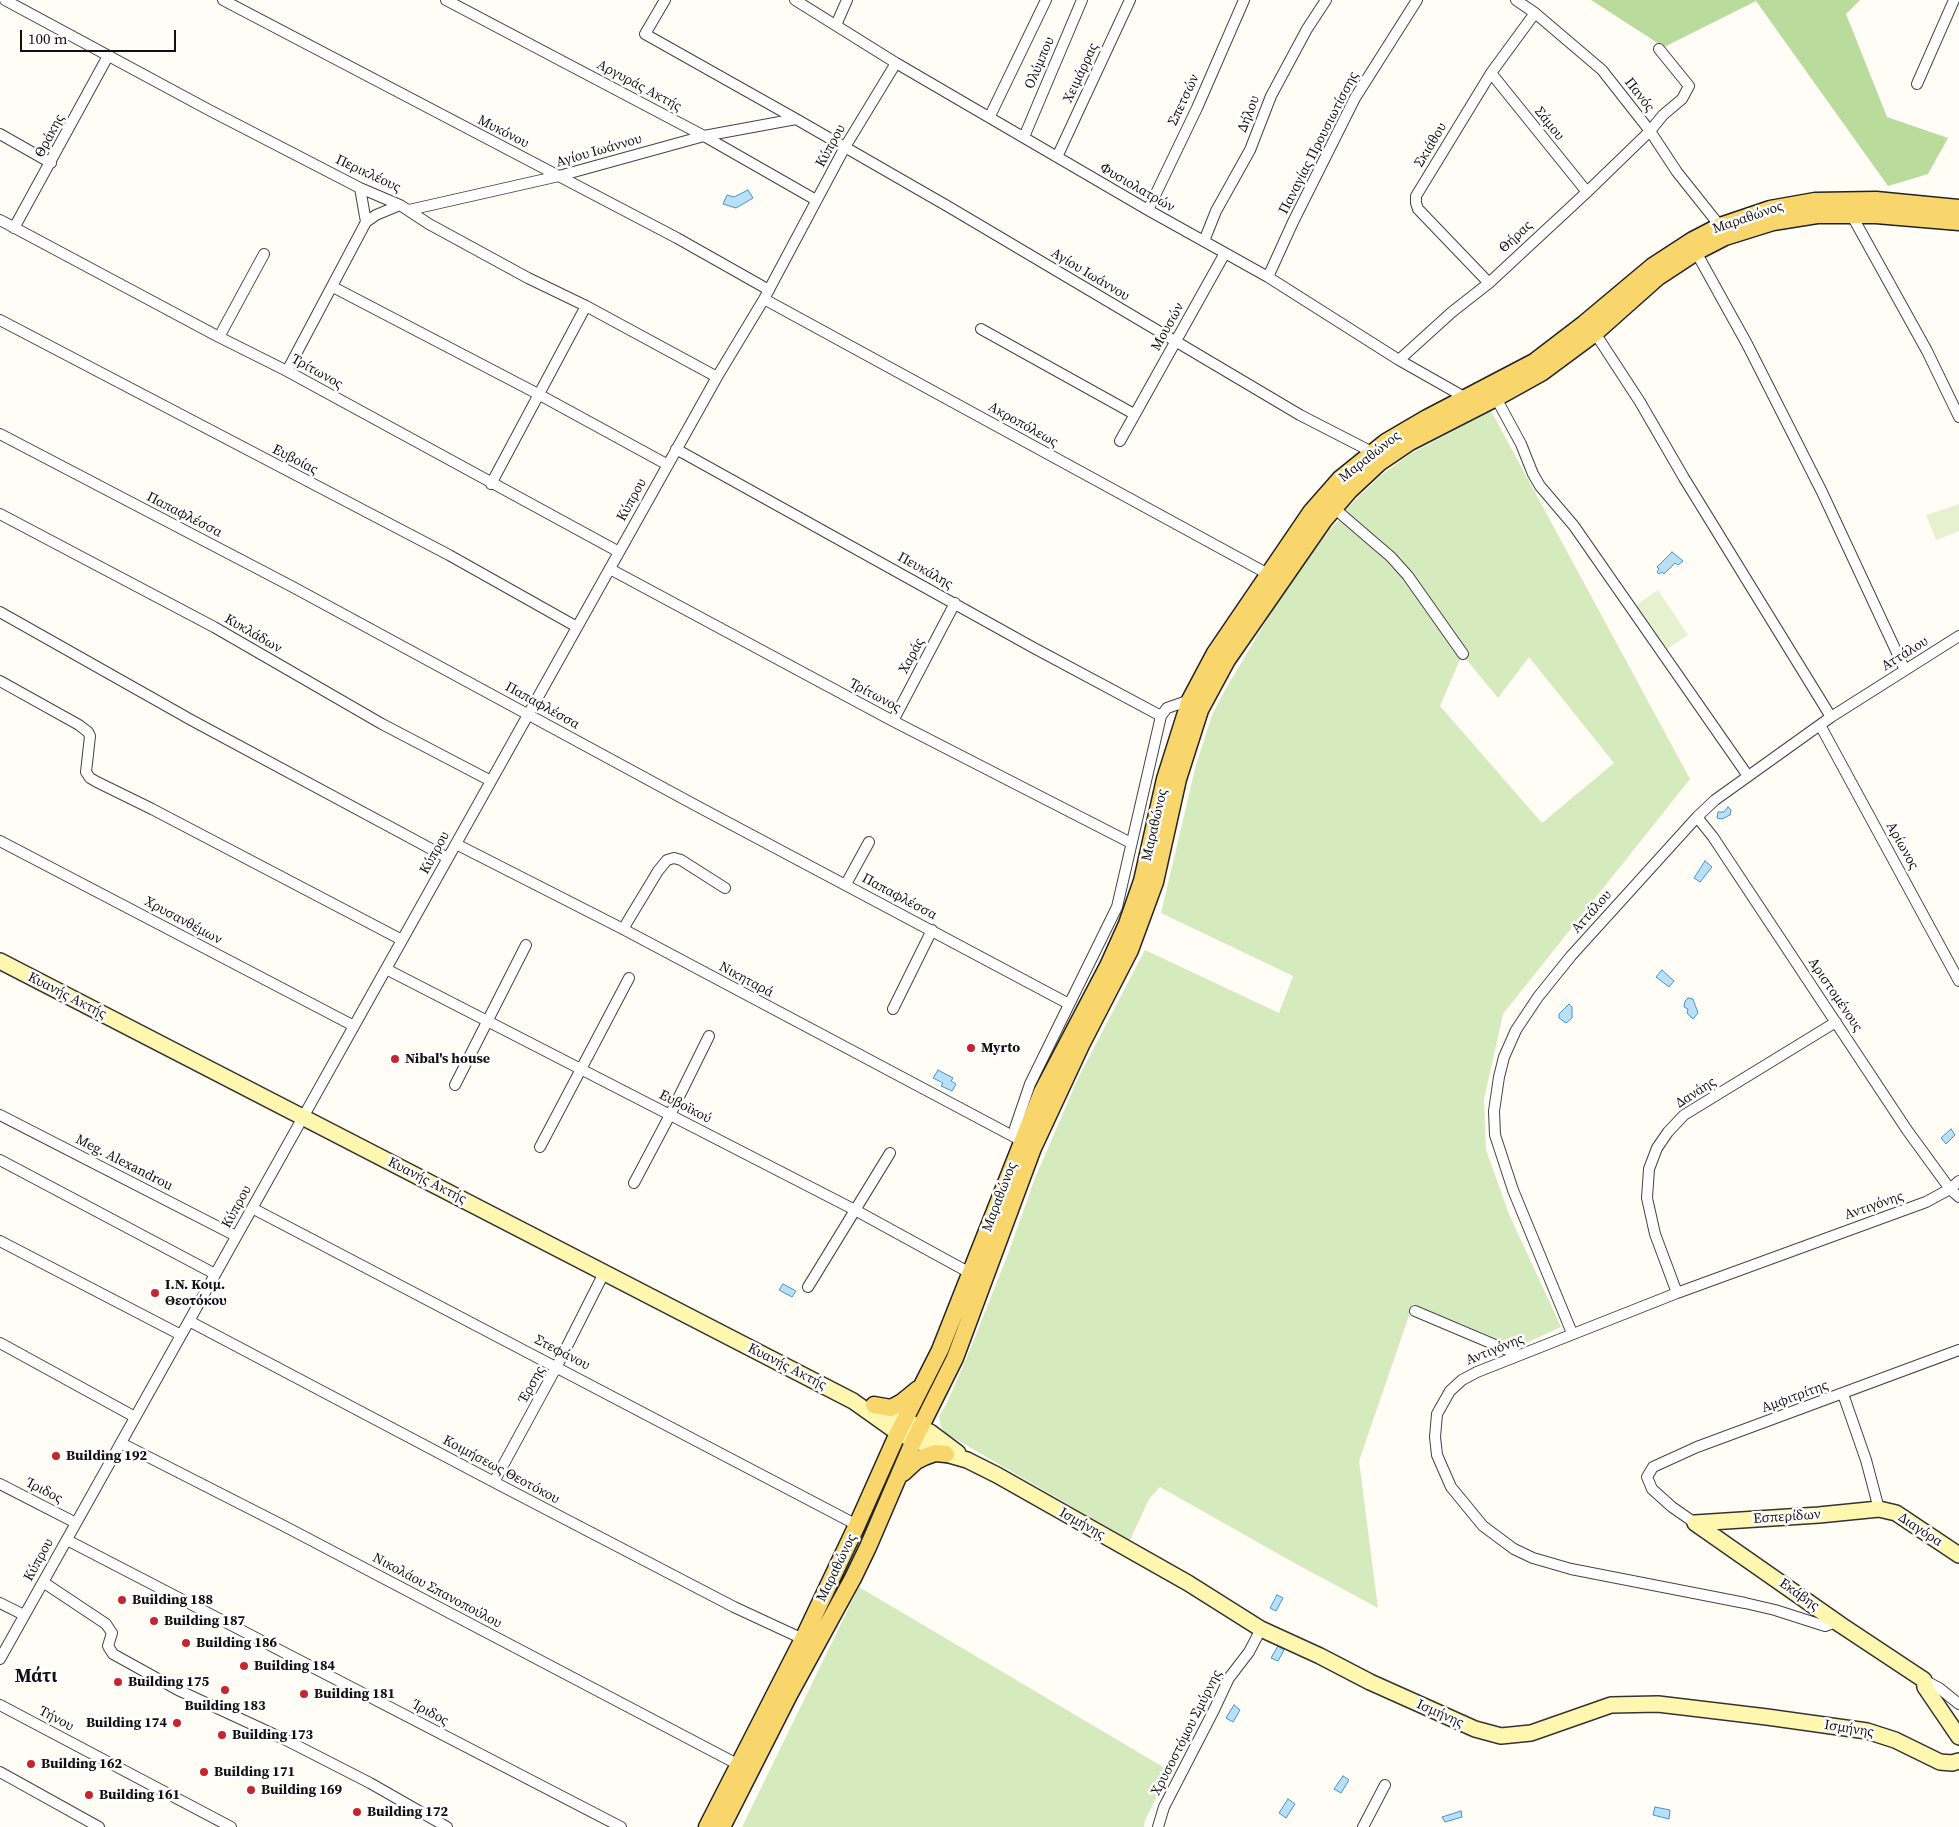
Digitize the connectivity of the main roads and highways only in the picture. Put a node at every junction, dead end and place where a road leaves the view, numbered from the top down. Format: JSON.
{"nodes":[{"id":1,"x":1959,"y":208,"type":"edge"},
{"id":2,"x":1959,"y":222,"type":"edge"},
{"id":3,"x":924,"y":1382,"type":"junction"},
{"id":4,"x":874,"y":1405,"type":"road end"},
{"id":5,"x":946,"y":1454,"type":"road end"},
{"id":6,"x":899,"y":1476,"type":"junction"},
{"id":7,"x":708,"y":1827,"type":"edge"},
{"id":8,"x":722,"y":1827,"type":"edge"}],
"edges":[{"from":1,"to":3,"type":"main road","name":"Μαραθώνος"},
{"from":2,"to":6,"type":"main road","name":"Μαραθώνος"},
{"from":3,"to":4,"type":"main road"},
{"from":3,"to":7,"type":"main road","name":"Μαραθώνος"},
{"from":5,"to":6,"type":"main road"},
{"from":6,"to":8,"type":"main road","name":"Μαραθώνος"}]}
